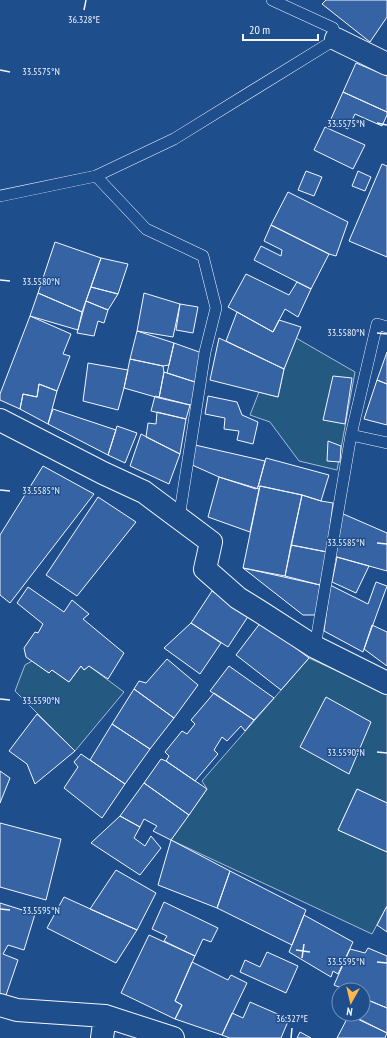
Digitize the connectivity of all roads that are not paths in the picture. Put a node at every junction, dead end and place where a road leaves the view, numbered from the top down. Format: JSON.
{"nodes":[{"id":1,"x":272,"y":0,"type":"edge"},
{"id":2,"x":336,"y":39,"type":"junction"},
{"id":3,"x":387,"y":64,"type":"edge"},
{"id":4,"x":96,"y":176,"type":"junction"},
{"id":5,"x":0,"y":196,"type":"edge"},
{"id":6,"x":387,"y":327,"type":"edge"},
{"id":7,"x":0,"y":420,"type":"edge"},
{"id":8,"x":351,"y":435,"type":"junction"},
{"id":9,"x":387,"y":443,"type":"edge"},
{"id":10,"x":179,"y":518,"type":"junction"},
{"id":11,"x":315,"y":647,"type":"junction"},
{"id":12,"x":387,"y":683,"type":"edge"},
{"id":13,"x":0,"y":1005,"type":"edge"},
{"id":14,"x":105,"y":1016,"type":"junction"},
{"id":15,"x":102,"y":1038,"type":"edge"},
{"id":16,"x":173,"y":1038,"type":"edge"}],
"edges":[{"from":1,"to":2,"type":"lane"},
{"from":2,"to":3,"type":"street"},
{"from":2,"to":4,"type":"lane"},
{"from":4,"to":5,"type":"lane"},
{"from":4,"to":10,"type":"lane"},
{"from":6,"to":8,"type":"lane"},
{"from":7,"to":10,"type":"street"},
{"from":8,"to":9,"type":"lane"},
{"from":8,"to":11,"type":"lane"},
{"from":10,"to":11,"type":"street"},
{"from":11,"to":12,"type":"street"},
{"from":13,"to":14,"type":"street"},
{"from":14,"to":15,"type":"street"},
{"from":14,"to":16,"type":"street"}]}
